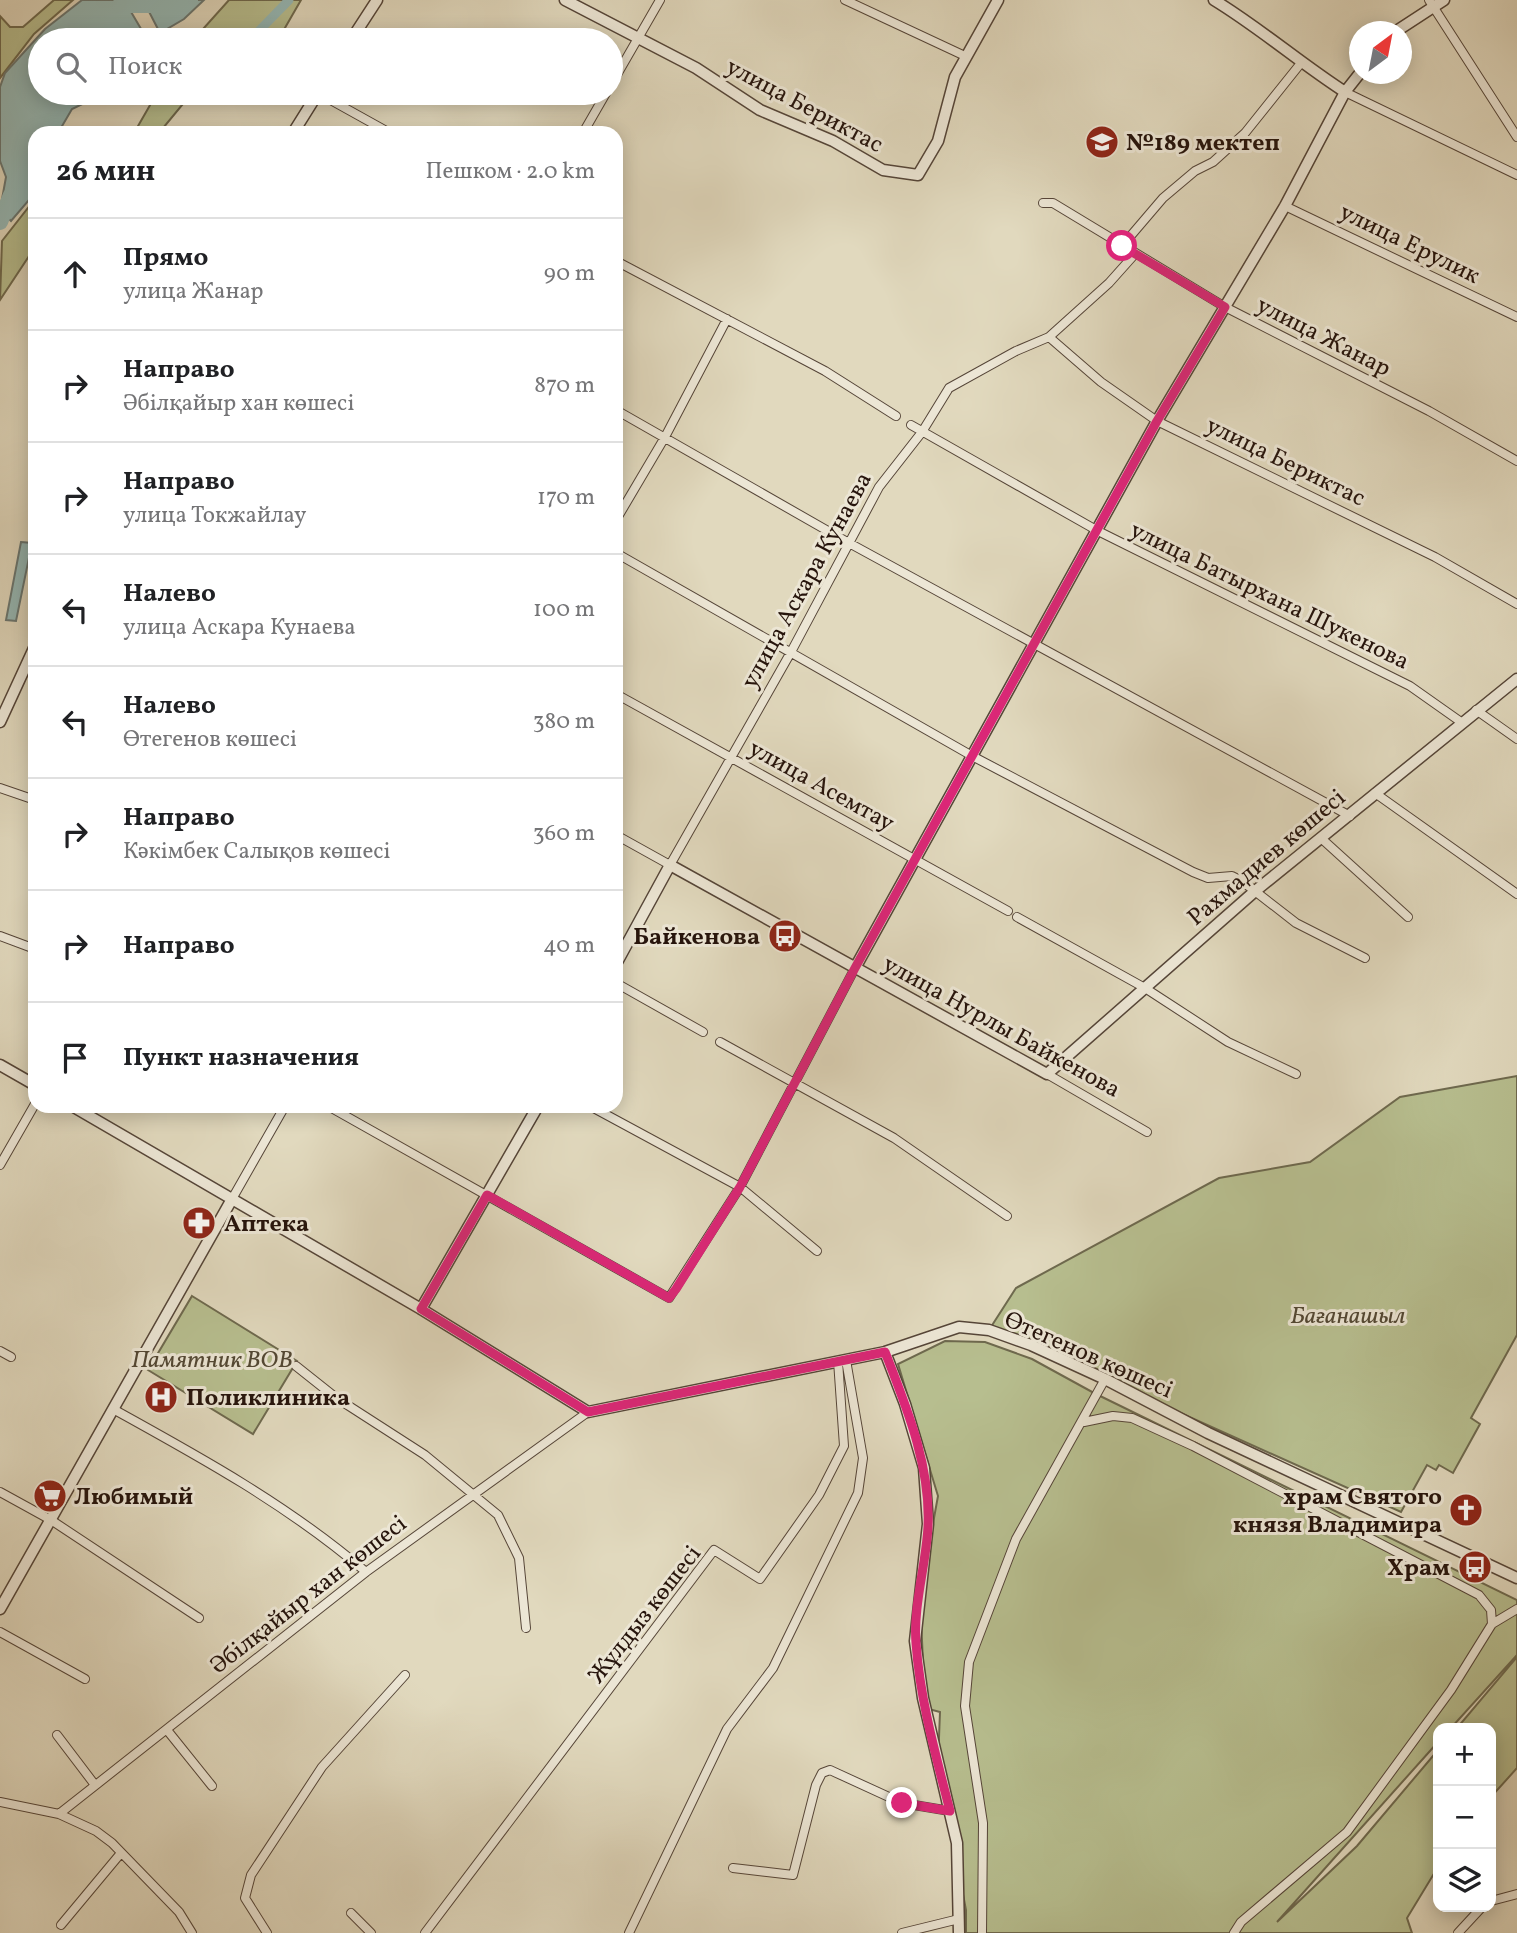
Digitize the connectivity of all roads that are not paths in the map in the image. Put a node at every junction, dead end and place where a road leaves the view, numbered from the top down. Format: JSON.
{"nodes":[{"id":1,"x":377,"y":0,"type":"edge"},
{"id":2,"x":565,"y":0,"type":"edge"},
{"id":3,"x":660,"y":0,"type":"edge"},
{"id":4,"x":845,"y":0,"type":"edge"},
{"id":5,"x":998,"y":0,"type":"edge"},
{"id":6,"x":1214,"y":0,"type":"edge"},
{"id":7,"x":1436,"y":2,"type":"edge"},
{"id":8,"x":1407,"y":21,"type":"edge"},
{"id":9,"x":359,"y":28,"type":"edge"},
{"id":10,"x":619,"y":28,"type":"edge"},
{"id":11,"x":623,"y":30,"type":"edge"},
{"id":12,"x":638,"y":38,"type":"junction"},
{"id":13,"x":965,"y":56,"type":"junction"},
{"id":14,"x":1301,"y":63,"type":"junction"},
{"id":15,"x":623,"y":64,"type":"edge"},
{"id":16,"x":1352,"y":84,"type":"edge"},
{"id":17,"x":1345,"y":92,"type":"junction"},
{"id":18,"x":310,"y":105,"type":"edge"},
{"id":19,"x":340,"y":105,"type":"edge"},
{"id":20,"x":599,"y":105,"type":"edge"},
{"id":21,"x":297,"y":126,"type":"edge"},
{"id":22,"x":377,"y":126,"type":"edge"},
{"id":23,"x":587,"y":126,"type":"edge"},
{"id":24,"x":1517,"y":136,"type":"edge"},
{"id":25,"x":1517,"y":175,"type":"edge"},
{"id":26,"x":1043,"y":203,"type":"dead end"},
{"id":27,"x":1285,"y":206,"type":"junction"},
{"id":28,"x":1122,"y":246,"type":"junction"},
{"id":29,"x":1134,"y":254,"type":"junction"},
{"id":30,"x":623,"y":265,"type":"edge"},
{"id":31,"x":1225,"y":307,"type":"junction"},
{"id":32,"x":1517,"y":317,"type":"edge"},
{"id":33,"x":727,"y":319,"type":"junction"},
{"id":34,"x":1049,"y":337,"type":"junction"},
{"id":35,"x":623,"y":414,"type":"edge"},
{"id":36,"x":896,"y":416,"type":"dead end"},
{"id":37,"x":1157,"y":421,"type":"junction"},
{"id":38,"x":911,"y":425,"type":"dead end"},
{"id":39,"x":922,"y":432,"type":"junction"},
{"id":40,"x":665,"y":437,"type":"junction"},
{"id":41,"x":1517,"y":461,"type":"edge"},
{"id":42,"x":623,"y":508,"type":"edge"},
{"id":43,"x":1098,"y":531,"type":"junction"},
{"id":44,"x":849,"y":543,"type":"junction"},
{"id":45,"x":623,"y":557,"type":"edge"},
{"id":46,"x":1517,"y":604,"type":"edge"},
{"id":47,"x":1036,"y":644,"type":"junction"},
{"id":48,"x":791,"y":652,"type":"junction"},
{"id":49,"x":28,"y":670,"type":"edge"},
{"id":50,"x":1517,"y":679,"type":"edge"},
{"id":51,"x":623,"y":698,"type":"edge"},
{"id":52,"x":1476,"y":710,"type":"junction"},
{"id":53,"x":0,"y":722,"type":"edge"},
{"id":54,"x":1461,"y":722,"type":"junction"},
{"id":55,"x":1517,"y":739,"type":"edge"},
{"id":56,"x":974,"y":757,"type":"junction"},
{"id":57,"x":731,"y":758,"type":"junction"},
{"id":58,"x":0,"y":788,"type":"edge"},
{"id":59,"x":1376,"y":793,"type":"junction"},
{"id":60,"x":28,"y":798,"type":"edge"},
{"id":61,"x":1350,"y":816,"type":"junction"},
{"id":62,"x":623,"y":839,"type":"edge"},
{"id":63,"x":1322,"y":839,"type":"junction"},
{"id":64,"x":915,"y":859,"type":"junction"},
{"id":65,"x":670,"y":865,"type":"junction"},
{"id":66,"x":1254,"y":892,"type":"junction"},
{"id":67,"x":1517,"y":894,"type":"edge"},
{"id":68,"x":1008,"y":911,"type":"dead end"},
{"id":69,"x":1017,"y":917,"type":"dead end"},
{"id":70,"x":1408,"y":917,"type":"dead end"},
{"id":71,"x":0,"y":936,"type":"edge"},
{"id":72,"x":28,"y":946,"type":"edge"},
{"id":73,"x":623,"y":951,"type":"edge"},
{"id":74,"x":1365,"y":958,"type":"dead end"},
{"id":75,"x":855,"y":968,"type":"junction"},
{"id":76,"x":623,"y":987,"type":"edge"},
{"id":77,"x":1144,"y":988,"type":"junction"},
{"id":78,"x":703,"y":1032,"type":"dead end"},
{"id":79,"x":720,"y":1042,"type":"dead end"},
{"id":80,"x":0,"y":1065,"type":"edge"},
{"id":81,"x":1047,"y":1074,"type":"junction"},
{"id":82,"x":1296,"y":1074,"type":"dead end"},
{"id":83,"x":28,"y":1081,"type":"edge"},
{"id":84,"x":794,"y":1085,"type":"junction"},
{"id":85,"x":30,"y":1113,"type":"edge"},
{"id":86,"x":84,"y":1113,"type":"edge"},
{"id":87,"x":281,"y":1113,"type":"edge"},
{"id":88,"x":341,"y":1113,"type":"edge"},
{"id":89,"x":534,"y":1113,"type":"edge"},
{"id":90,"x":603,"y":1113,"type":"edge"},
{"id":91,"x":1147,"y":1132,"type":"dead end"},
{"id":92,"x":0,"y":1165,"type":"edge"},
{"id":93,"x":740,"y":1187,"type":"junction"},
{"id":94,"x":487,"y":1195,"type":"junction"},
{"id":95,"x":232,"y":1199,"type":"junction"},
{"id":96,"x":1007,"y":1216,"type":"dead end"},
{"id":97,"x":817,"y":1251,"type":"dead end"},
{"id":98,"x":421,"y":1309,"type":"junction"},
{"id":99,"x":0,"y":1351,"type":"edge"},
{"id":100,"x":885,"y":1352,"type":"junction"},
{"id":101,"x":11,"y":1357,"type":"dead end"},
{"id":102,"x":842,"y":1361,"type":"junction"},
{"id":103,"x":296,"y":1366,"type":"dead end"},
{"id":104,"x":1105,"y":1379,"type":"junction"},
{"id":105,"x":113,"y":1409,"type":"junction"},
{"id":106,"x":588,"y":1412,"type":"junction"},
{"id":107,"x":1084,"y":1422,"type":"junction"},
{"id":108,"x":0,"y":1492,"type":"edge"},
{"id":109,"x":472,"y":1495,"type":"junction"},
{"id":110,"x":51,"y":1520,"type":"junction"},
{"id":111,"x":366,"y":1572,"type":"junction"},
{"id":112,"x":1517,"y":1578,"type":"edge"},
{"id":113,"x":0,"y":1609,"type":"edge"},
{"id":114,"x":1517,"y":1609,"type":"edge"},
{"id":115,"x":199,"y":1618,"type":"dead end"},
{"id":116,"x":1492,"y":1624,"type":"junction"},
{"id":117,"x":526,"y":1628,"type":"dead end"},
{"id":118,"x":0,"y":1632,"type":"edge"},
{"id":119,"x":405,"y":1675,"type":"dead end"},
{"id":120,"x":85,"y":1679,"type":"dead end"},
{"id":121,"x":167,"y":1730,"type":"junction"},
{"id":122,"x":57,"y":1735,"type":"dead end"},
{"id":123,"x":95,"y":1785,"type":"junction"},
{"id":124,"x":212,"y":1786,"type":"dead end"},
{"id":125,"x":0,"y":1802,"type":"edge"},
{"id":126,"x":950,"y":1811,"type":"junction"},
{"id":127,"x":59,"y":1814,"type":"junction"},
{"id":128,"x":121,"y":1853,"type":"junction"},
{"id":129,"x":733,"y":1868,"type":"dead end"},
{"id":130,"x":1517,"y":1894,"type":"edge"},
{"id":131,"x":1496,"y":1900,"type":"edge"},
{"id":132,"x":1477,"y":1912,"type":"edge"},
{"id":133,"x":351,"y":1913,"type":"dead end"},
{"id":134,"x":959,"y":1919,"type":"junction"},
{"id":135,"x":61,"y":1925,"type":"dead end"},
{"id":136,"x":192,"y":1933,"type":"edge"},
{"id":137,"x":267,"y":1933,"type":"edge"},
{"id":138,"x":371,"y":1933,"type":"edge"},
{"id":139,"x":425,"y":1933,"type":"edge"},
{"id":140,"x":629,"y":1933,"type":"edge"},
{"id":141,"x":902,"y":1933,"type":"edge"},
{"id":142,"x":959,"y":1933,"type":"edge"},
{"id":143,"x":982,"y":1933,"type":"edge"},
{"id":144,"x":1234,"y":1933,"type":"edge"},
{"id":145,"x":1458,"y":1933,"type":"edge"}],
"edges":[{"from":1,"to":9,"type":"street"},
{"from":2,"to":10,"type":"street","name":"улица Бериктас"},
{"from":3,"to":12,"type":"street"},
{"from":4,"to":13,"type":"street"},
{"from":5,"to":13,"type":"street"},
{"from":6,"to":14,"type":"street"},
{"from":7,"to":8,"type":"street"},
{"from":7,"to":24,"type":"street"},
{"from":11,"to":12,"type":"street","name":"улица Бериктас"},
{"from":12,"to":13,"type":"street","name":"улица Бериктас"},
{"from":12,"to":15,"type":"street"},
{"from":14,"to":17,"type":"street"},
{"from":14,"to":28,"type":"street"},
{"from":16,"to":17,"type":"street"},
{"from":17,"to":25,"type":"street"},
{"from":17,"to":27,"type":"street"},
{"from":18,"to":21,"type":"street"},
{"from":19,"to":22,"type":"street"},
{"from":20,"to":23,"type":"street"},
{"from":26,"to":28,"type":"street","name":"улица Жанар"},
{"from":27,"to":31,"type":"street"},
{"from":27,"to":32,"type":"street","name":"улица Ерулик"},
{"from":28,"to":29,"type":"street","name":"улица Жанар"},
{"from":29,"to":31,"type":"street","name":"улица Жанар"},
{"from":29,"to":34,"type":"street","name":"улица Аскара Кунаева"},
{"from":30,"to":33,"type":"street"},
{"from":31,"to":37,"type":"street"},
{"from":31,"to":41,"type":"street","name":"улица Жанар"},
{"from":33,"to":36,"type":"street"},
{"from":33,"to":40,"type":"street"},
{"from":34,"to":37,"type":"street","name":"улица Бериктас"},
{"from":34,"to":39,"type":"street","name":"улица Аскара Кунаева"},
{"from":35,"to":40,"type":"street"},
{"from":37,"to":43,"type":"street"},
{"from":37,"to":46,"type":"street","name":"улица Бериктас"},
{"from":38,"to":39,"type":"street","name":"улица Батырхана Шукенова"},
{"from":39,"to":43,"type":"street","name":"улица Батырхана Шукенова"},
{"from":39,"to":44,"type":"street","name":"улица Аскара Кунаева"},
{"from":40,"to":42,"type":"street"},
{"from":40,"to":44,"type":"street"},
{"from":43,"to":47,"type":"street"},
{"from":43,"to":54,"type":"street","name":"улица Батырхана Шукенова"},
{"from":44,"to":47,"type":"street"},
{"from":44,"to":48,"type":"street","name":"улица Аскара Кунаева"},
{"from":45,"to":48,"type":"street"},
{"from":47,"to":56,"type":"street"},
{"from":47,"to":61,"type":"street"},
{"from":48,"to":56,"type":"street"},
{"from":48,"to":57,"type":"street","name":"улица Аскара Кунаева"},
{"from":49,"to":53,"type":"street"},
{"from":50,"to":52,"type":"street","name":"Рахмадиев көшесі"},
{"from":51,"to":57,"type":"street","name":"улица Асемтау"},
{"from":52,"to":54,"type":"street","name":"Рахмадиев көшесі"},
{"from":52,"to":55,"type":"street"},
{"from":54,"to":59,"type":"street","name":"Рахмадиев көшесі"},
{"from":56,"to":64,"type":"street"},
{"from":56,"to":66,"type":"street"},
{"from":57,"to":64,"type":"street","name":"улица Асемтау"},
{"from":57,"to":65,"type":"street","name":"улица Аскара Кунаева"},
{"from":58,"to":60,"type":"street"},
{"from":59,"to":61,"type":"street","name":"Рахмадиев көшесі"},
{"from":59,"to":67,"type":"street"},
{"from":61,"to":63,"type":"street","name":"Рахмадиев көшесі"},
{"from":62,"to":65,"type":"street","name":"улица Нурлы Байкенова"},
{"from":63,"to":66,"type":"street","name":"Рахмадиев көшесі"},
{"from":63,"to":70,"type":"street"},
{"from":64,"to":68,"type":"street","name":"улица Асемтау"},
{"from":64,"to":75,"type":"street"},
{"from":65,"to":73,"type":"street","name":"улица Аскара Кунаева"},
{"from":65,"to":75,"type":"street","name":"улица Нурлы Байкенова"},
{"from":66,"to":74,"type":"street"},
{"from":66,"to":77,"type":"street","name":"Рахмадиев көшесі"},
{"from":69,"to":77,"type":"street"},
{"from":71,"to":72,"type":"street"},
{"from":75,"to":81,"type":"street","name":"улица Нурлы Байкенова"},
{"from":75,"to":84,"type":"street"},
{"from":76,"to":78,"type":"street"},
{"from":77,"to":81,"type":"street","name":"Рахмадиев көшесі"},
{"from":77,"to":82,"type":"street"},
{"from":79,"to":84,"type":"street"},
{"from":80,"to":83,"type":"street"},
{"from":81,"to":91,"type":"street","name":"улица Нурлы Байкенова"},
{"from":84,"to":93,"type":"street"},
{"from":84,"to":96,"type":"street"},
{"from":85,"to":92,"type":"street"},
{"from":86,"to":95,"type":"street"},
{"from":87,"to":95,"type":"street"},
{"from":88,"to":94,"type":"street"},
{"from":89,"to":94,"type":"street"},
{"from":90,"to":93,"type":"street"},
{"from":93,"to":94,"type":"street"},
{"from":93,"to":97,"type":"street"},
{"from":94,"to":98,"type":"street"},
{"from":95,"to":98,"type":"street"},
{"from":95,"to":105,"type":"street"},
{"from":98,"to":106,"type":"street"},
{"from":99,"to":101,"type":"street"},
{"from":100,"to":102,"type":"street","name":"Өтегенов көшесі"},
{"from":100,"to":104,"type":"street","name":"Өтегенов көшесі"},
{"from":100,"to":126,"type":"street"},
{"from":102,"to":106,"type":"street","name":"Өтегенов көшесі"},
{"from":102,"to":139,"type":"street","name":"Жұлдыз көшесі"},
{"from":102,"to":140,"type":"street"},
{"from":103,"to":109,"type":"street"},
{"from":104,"to":107,"type":"street"},
{"from":104,"to":112,"type":"street","name":"Өтегенов көшесі"},
{"from":105,"to":110,"type":"street"},
{"from":105,"to":111,"type":"street"},
{"from":106,"to":109,"type":"street","name":"Әбілқайыр хан көшесі"},
{"from":107,"to":116,"type":"street"},
{"from":107,"to":143,"type":"street"},
{"from":108,"to":110,"type":"street"},
{"from":109,"to":111,"type":"street","name":"Әбілқайыр хан көшесі"},
{"from":109,"to":117,"type":"street"},
{"from":110,"to":113,"type":"street"},
{"from":110,"to":115,"type":"street"},
{"from":111,"to":121,"type":"street","name":"Әбілқайыр хан көшесі"},
{"from":114,"to":116,"type":"street"},
{"from":116,"to":144,"type":"street"},
{"from":118,"to":120,"type":"street"},
{"from":119,"to":137,"type":"street"},
{"from":121,"to":123,"type":"street","name":"Әбілқайыр хан көшесі"},
{"from":121,"to":124,"type":"street"},
{"from":122,"to":123,"type":"street"},
{"from":123,"to":127,"type":"street","name":"Әбілқайыр хан көшесі"},
{"from":125,"to":127,"type":"street"},
{"from":126,"to":129,"type":"street"},
{"from":126,"to":134,"type":"street"},
{"from":127,"to":128,"type":"street"},
{"from":128,"to":135,"type":"street"},
{"from":128,"to":136,"type":"street"},
{"from":130,"to":131,"type":"street"},
{"from":132,"to":145,"type":"street"},
{"from":133,"to":138,"type":"street"},
{"from":134,"to":141,"type":"street"},
{"from":134,"to":142,"type":"street"}]}
